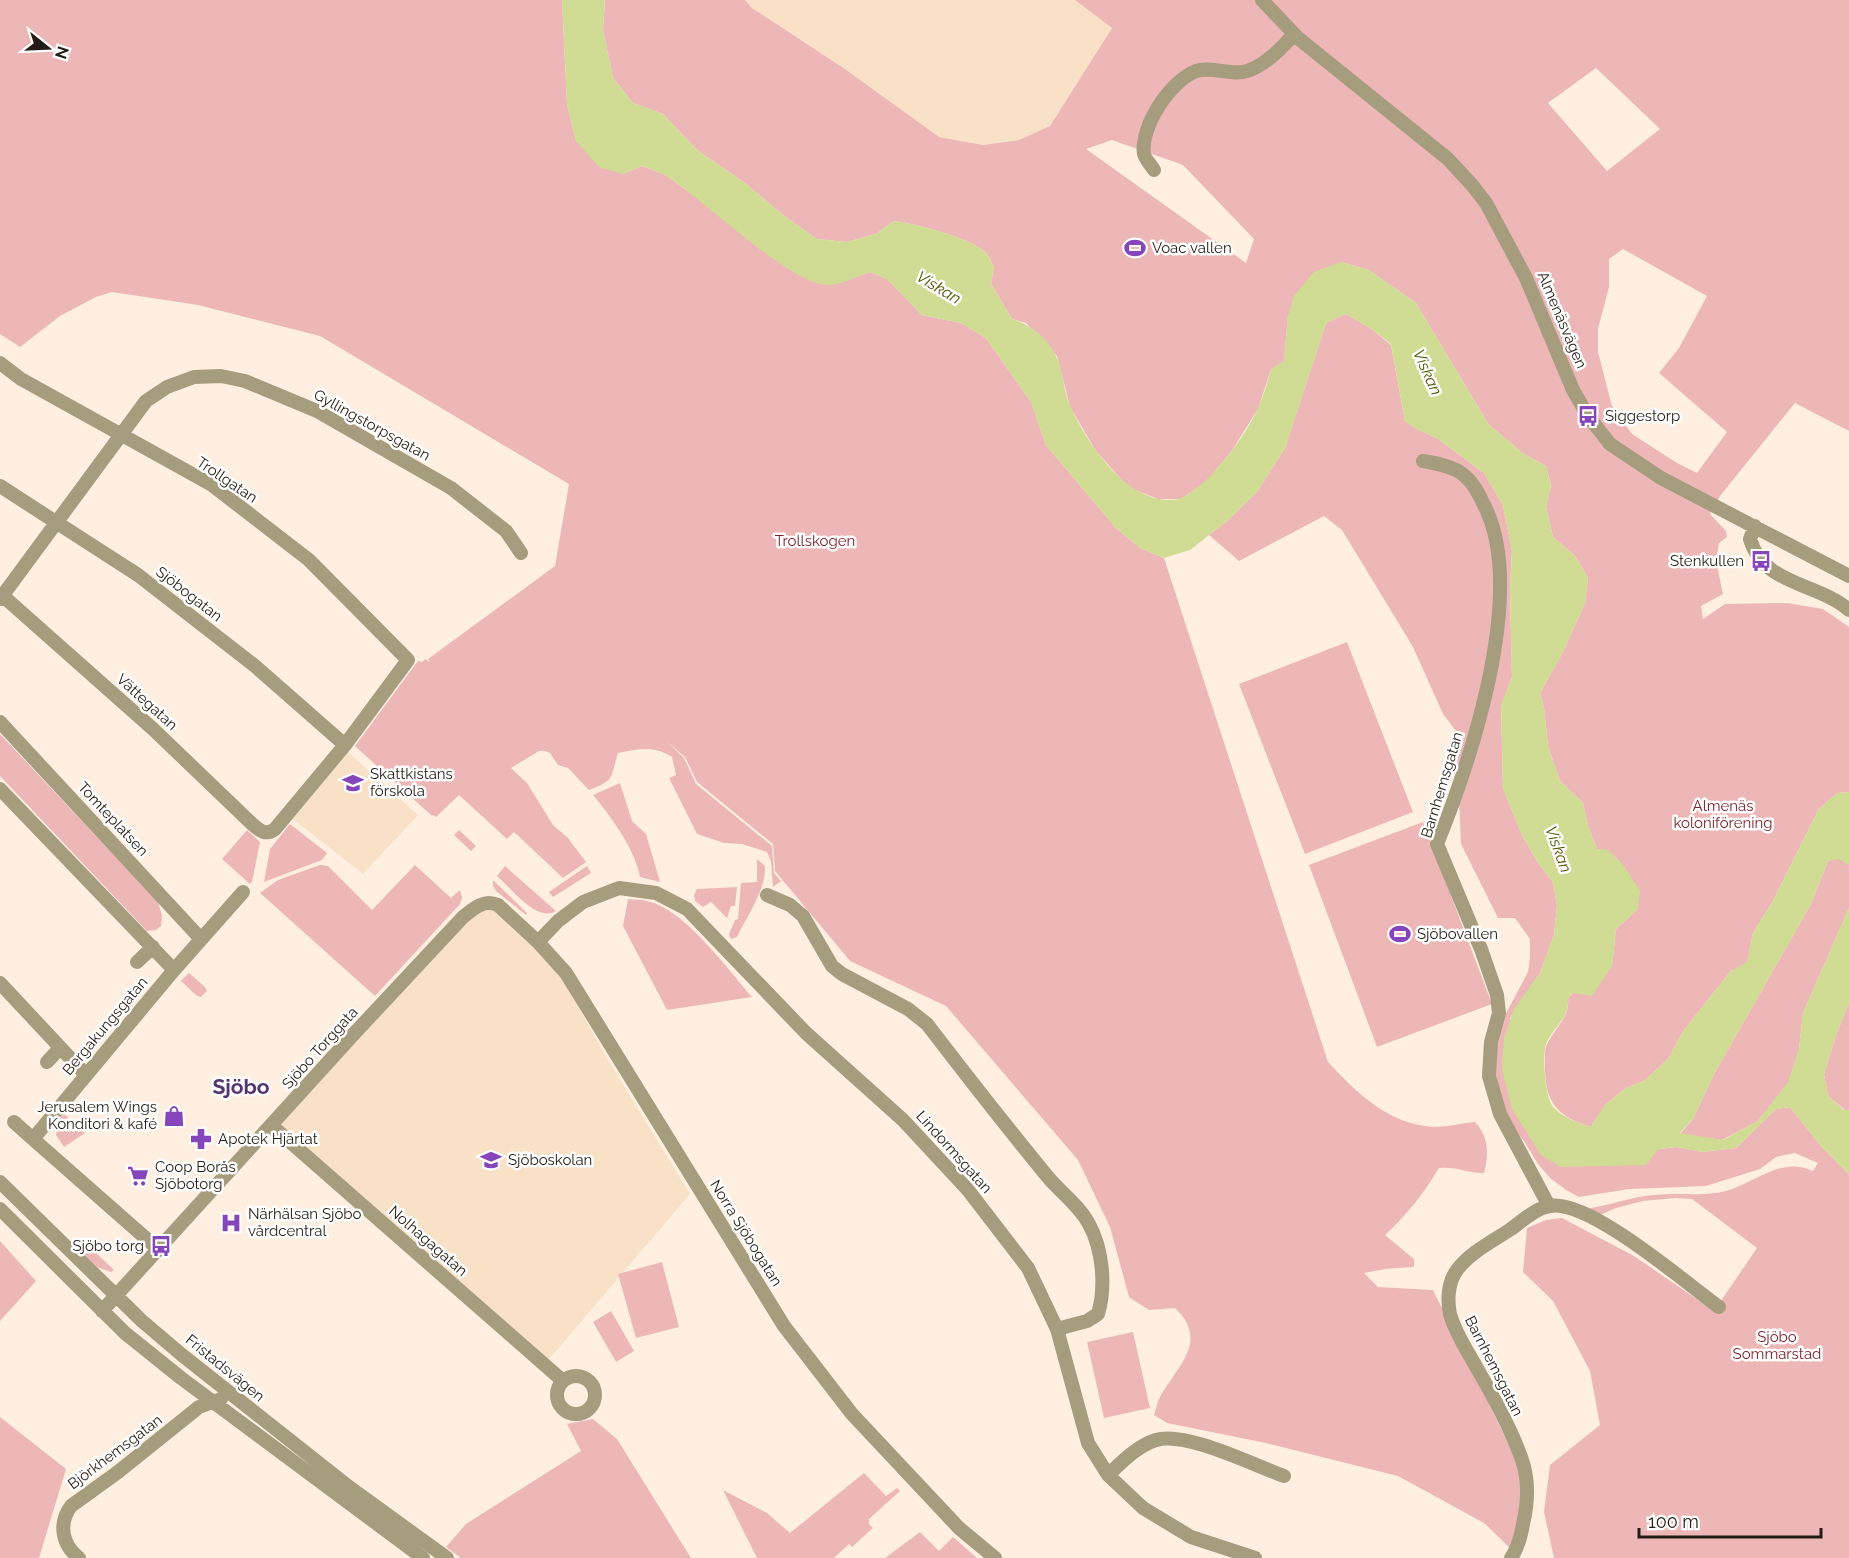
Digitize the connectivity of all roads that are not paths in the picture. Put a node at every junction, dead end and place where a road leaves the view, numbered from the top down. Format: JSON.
{"nodes":[{"id":1,"x":1262,"y":0,"type":"edge"},
{"id":2,"x":1294,"y":34,"type":"junction"},
{"id":3,"x":1154,"y":170,"type":"dead end"},
{"id":4,"x":0,"y":363,"type":"edge"},
{"id":5,"x":120,"y":435,"type":"junction"},
{"id":6,"x":1423,"y":461,"type":"dead end"},
{"id":7,"x":0,"y":486,"type":"edge"},
{"id":8,"x":57,"y":523,"type":"junction"},
{"id":9,"x":1755,"y":526,"type":"junction"},
{"id":10,"x":521,"y":553,"type":"dead end"},
{"id":11,"x":1849,"y":576,"type":"edge"},
{"id":12,"x":2,"y":597,"type":"edge"},
{"id":13,"x":1849,"y":610,"type":"edge"},
{"id":14,"x":0,"y":722,"type":"edge"},
{"id":15,"x":345,"y":746,"type":"junction"},
{"id":16,"x":0,"y":789,"type":"edge"},
{"id":17,"x":243,"y":892,"type":"dead end"},
{"id":18,"x":767,"y":895,"type":"dead end"},
{"id":19,"x":498,"y":905,"type":"joint"},
{"id":20,"x":201,"y":939,"type":"junction"},
{"id":21,"x":538,"y":942,"type":"junction"},
{"id":22,"x":153,"y":947,"type":"junction"},
{"id":23,"x":137,"y":962,"type":"dead end"},
{"id":24,"x":174,"y":969,"type":"junction"},
{"id":25,"x":0,"y":983,"type":"edge"},
{"id":26,"x":58,"y":1038,"type":"junction"},
{"id":27,"x":47,"y":1062,"type":"dead end"},
{"id":28,"x":86,"y":1075,"type":"junction"},
{"id":29,"x":14,"y":1122,"type":"dead end"},
{"id":30,"x":272,"y":1126,"type":"junction"},
{"id":31,"x":33,"y":1139,"type":"junction"},
{"id":32,"x":0,"y":1182,"type":"edge"},
{"id":33,"x":1549,"y":1206,"type":"junction"},
{"id":34,"x":0,"y":1209,"type":"edge"},
{"id":35,"x":158,"y":1249,"type":"junction"},
{"id":36,"x":116,"y":1295,"type":"junction"},
{"id":37,"x":1719,"y":1307,"type":"dead end"},
{"id":38,"x":102,"y":1311,"type":"junction"},
{"id":39,"x":1057,"y":1329,"type":"junction"},
{"id":40,"x":563,"y":1381,"type":"dead end"},
{"id":41,"x":232,"y":1395,"type":"junction"},
{"id":42,"x":214,"y":1401,"type":"junction"},
{"id":43,"x":1108,"y":1475,"type":"junction"},
{"id":44,"x":1284,"y":1476,"type":"dead end"},
{"id":45,"x":1518,"y":1556,"type":"edge"},
{"id":46,"x":80,"y":1558,"type":"edge"},
{"id":47,"x":423,"y":1558,"type":"edge"},
{"id":48,"x":447,"y":1558,"type":"edge"},
{"id":49,"x":995,"y":1558,"type":"edge"},
{"id":50,"x":1256,"y":1558,"type":"edge"}],
"edges":[{"from":1,"to":2,"type":"street","name":"Almenäsvägen"},
{"from":2,"to":3,"type":"street"},
{"from":2,"to":9,"type":"street","name":"Almenäsvägen"},
{"from":4,"to":5,"type":"street","name":"Trollgatan"},
{"from":5,"to":8,"type":"street","name":"Gyllingstorpsgatan"},
{"from":5,"to":10,"type":"street","name":"Gyllingstorpsgatan"},
{"from":5,"to":15,"type":"street","name":"Trollgatan"},
{"from":6,"to":33,"type":"street","name":"Barnhemsgatan"},
{"from":7,"to":8,"type":"street","name":"Sjöbogatan"},
{"from":8,"to":12,"type":"street","name":"Gyllingstorpsgatan"},
{"from":8,"to":15,"type":"street","name":"Sjöbogatan"},
{"from":9,"to":11,"type":"street","name":"Almenäsvägen"},
{"from":9,"to":13,"type":"street"},
{"from":12,"to":15,"type":"street","name":"Vättegatan"},
{"from":14,"to":20,"type":"street","name":"Tomteplatsen"},
{"from":16,"to":22,"type":"street"},
{"from":17,"to":20,"type":"street","name":"Bergakungsgatan"},
{"from":18,"to":39,"type":"street"},
{"from":19,"to":21,"type":"street","name":"Norra Sjöbogatan"},
{"from":19,"to":30,"type":"street","name":"Sjöbo Torggata"},
{"from":20,"to":24,"type":"street","name":"Bergakungsgatan"},
{"from":21,"to":39,"type":"street","name":"Lindormsgatan"},
{"from":21,"to":49,"type":"street","name":"Norra Sjöbogatan"},
{"from":22,"to":23,"type":"street"},
{"from":22,"to":24,"type":"street"},
{"from":24,"to":28,"type":"street","name":"Bergakungsgatan"},
{"from":25,"to":26,"type":"street"},
{"from":26,"to":27,"type":"street"},
{"from":26,"to":28,"type":"street"},
{"from":28,"to":31,"type":"street","name":"Bergakungsgatan"},
{"from":29,"to":31,"type":"street"},
{"from":30,"to":35,"type":"street","name":"Sjöbo Torggata"},
{"from":30,"to":40,"type":"street","name":"Nolhagagatan"},
{"from":31,"to":35,"type":"street"},
{"from":32,"to":36,"type":"street","name":"Fristadsvägen"},
{"from":33,"to":37,"type":"street"},
{"from":33,"to":45,"type":"street","name":"Barnhemsgatan"},
{"from":34,"to":38,"type":"street","name":"Fristadsvägen"},
{"from":35,"to":36,"type":"street","name":"Sjöbo Torggata"},
{"from":36,"to":38,"type":"street","name":"Sjöbo Torggata"},
{"from":36,"to":41,"type":"street","name":"Fristadsvägen"},
{"from":38,"to":42,"type":"street","name":"Fristadsvägen"},
{"from":39,"to":43,"type":"street","name":"Lindormsgatan"},
{"from":41,"to":42,"type":"street","name":"Björkhemsgatan"},
{"from":41,"to":48,"type":"street","name":"Fristadsvägen"},
{"from":42,"to":46,"type":"street","name":"Björkhemsgatan"},
{"from":42,"to":47,"type":"street","name":"Fristadsvägen"},
{"from":43,"to":44,"type":"street"},
{"from":43,"to":50,"type":"street","name":"Lindormsgatan"}]}
